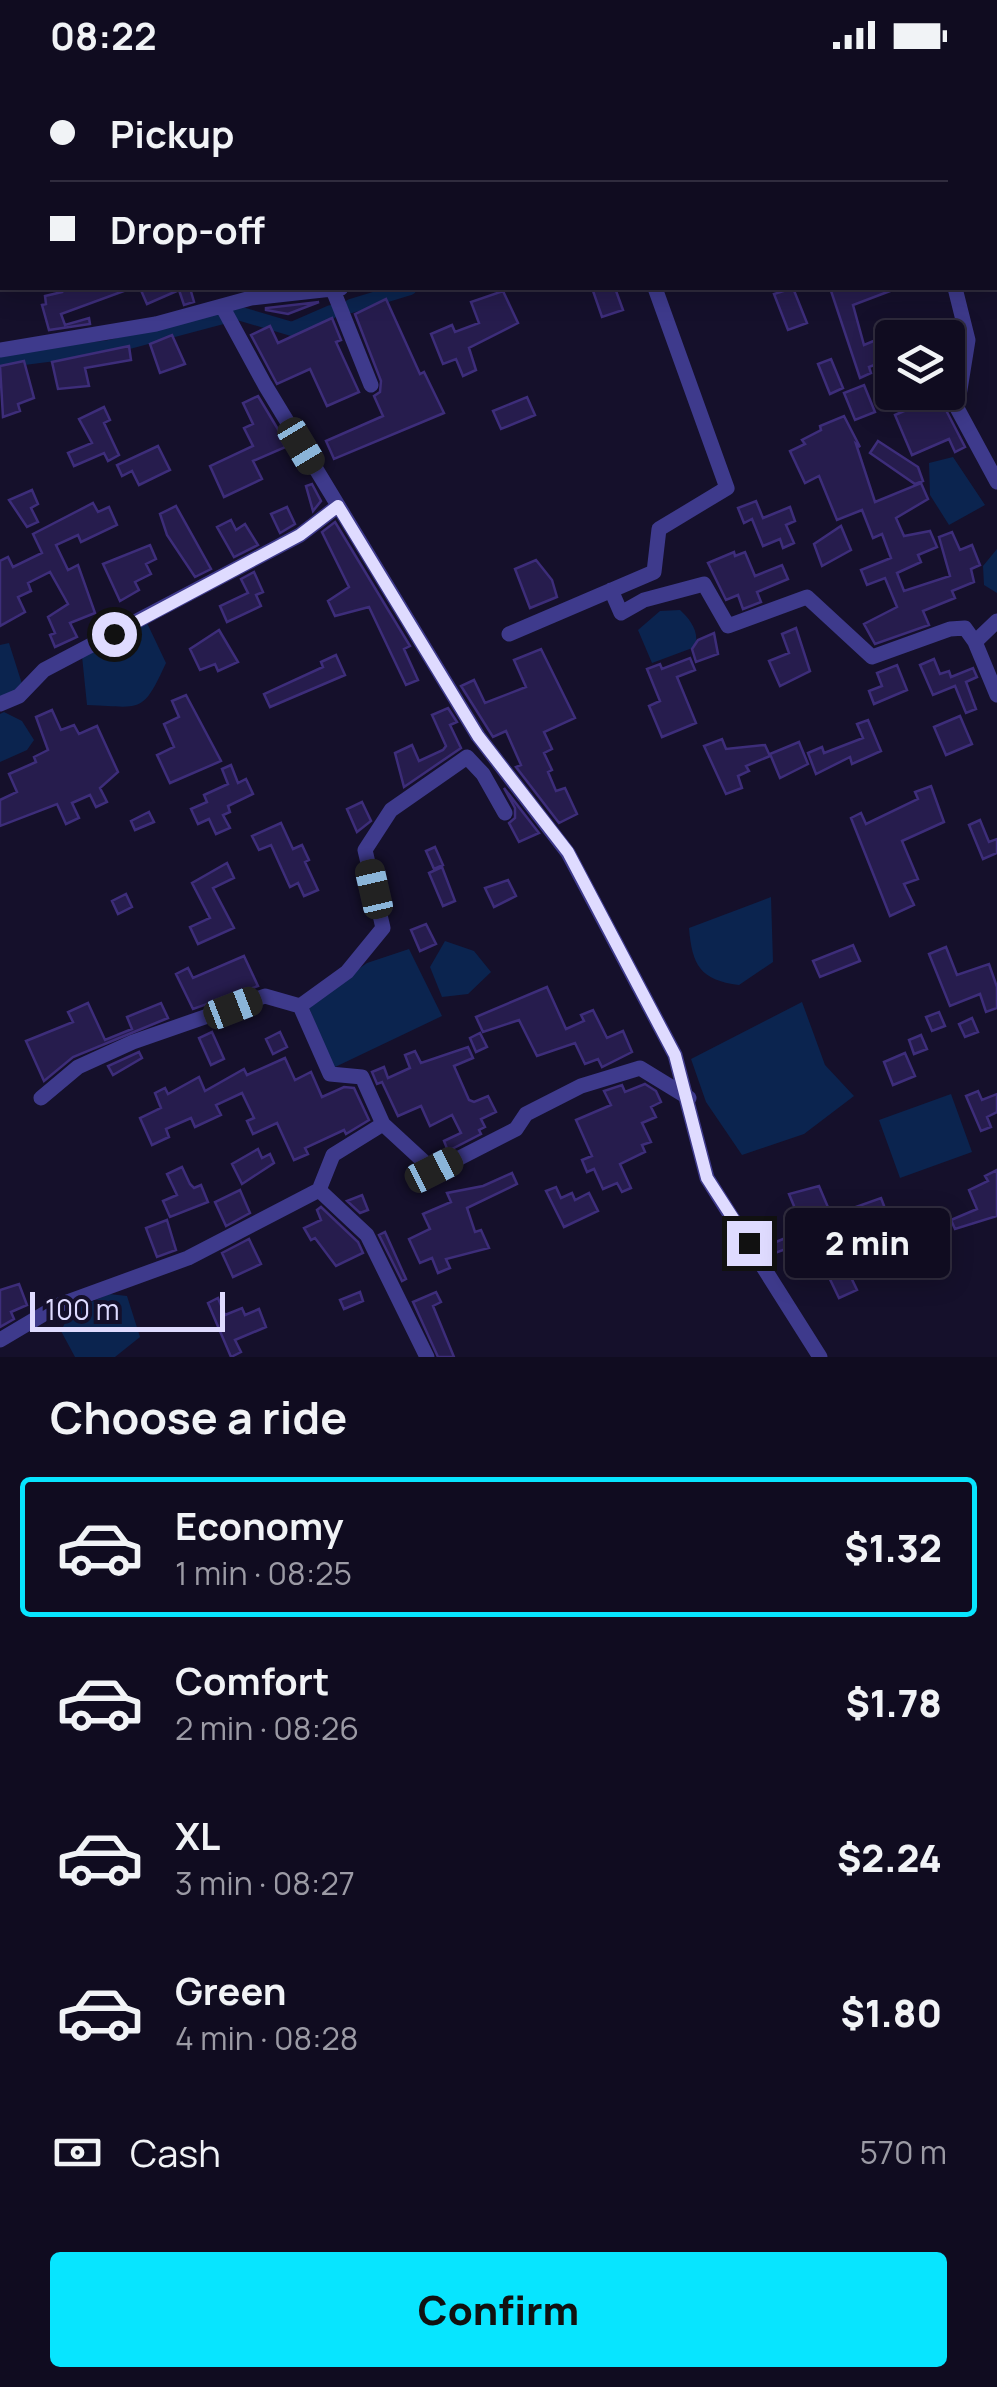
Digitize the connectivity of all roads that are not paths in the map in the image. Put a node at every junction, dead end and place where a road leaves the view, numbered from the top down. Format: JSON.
{"nodes":[{"id":1,"x":316,"y":290,"type":"edge"},
{"id":2,"x":337,"y":290,"type":"edge"},
{"id":3,"x":656,"y":290,"type":"edge"},
{"id":4,"x":956,"y":290,"type":"edge"},
{"id":5,"x":251,"y":293,"type":"edge"},
{"id":6,"x":222,"y":306,"type":"junction"},
{"id":7,"x":0,"y":350,"type":"edge"},
{"id":8,"x":370,"y":385,"type":"dead end"},
{"id":9,"x":993,"y":464,"type":"edge"},
{"id":10,"x":997,"y":482,"type":"edge"},
{"id":11,"x":338,"y":506,"type":"junction"},
{"id":12,"x":611,"y":590,"type":"junction"},
{"id":13,"x":997,"y":621,"type":"edge"},
{"id":14,"x":508,"y":634,"type":"dead end"},
{"id":15,"x":974,"y":642,"type":"junction"},
{"id":16,"x":997,"y":695,"type":"edge"},
{"id":17,"x":0,"y":704,"type":"edge"},
{"id":18,"x":505,"y":813,"type":"dead end"},
{"id":19,"x":300,"y":1006,"type":"junction"},
{"id":20,"x":41,"y":1098,"type":"dead end"},
{"id":21,"x":689,"y":1098,"type":"junction"},
{"id":22,"x":383,"y":1124,"type":"junction"},
{"id":23,"x":319,"y":1190,"type":"junction"},
{"id":24,"x":0,"y":1340,"type":"edge"},
{"id":25,"x":427,"y":1357,"type":"edge"},
{"id":26,"x":820,"y":1357,"type":"edge"}],
"edges":[{"from":1,"to":5,"type":"street"},
{"from":2,"to":8,"type":"street"},
{"from":3,"to":12,"type":"street"},
{"from":4,"to":9,"type":"street"},
{"from":5,"to":6,"type":"street"},
{"from":6,"to":7,"type":"street"},
{"from":6,"to":11,"type":"street"},
{"from":9,"to":10,"type":"street"},
{"from":11,"to":17,"type":"street"},
{"from":11,"to":21,"type":"street"},
{"from":12,"to":14,"type":"street"},
{"from":12,"to":15,"type":"street"},
{"from":13,"to":15,"type":"street"},
{"from":15,"to":16,"type":"street"},
{"from":18,"to":19,"type":"street"},
{"from":19,"to":20,"type":"street"},
{"from":19,"to":22,"type":"street"},
{"from":21,"to":22,"type":"street"},
{"from":21,"to":26,"type":"street"},
{"from":22,"to":23,"type":"street"},
{"from":23,"to":24,"type":"street"},
{"from":23,"to":25,"type":"street"}]}
